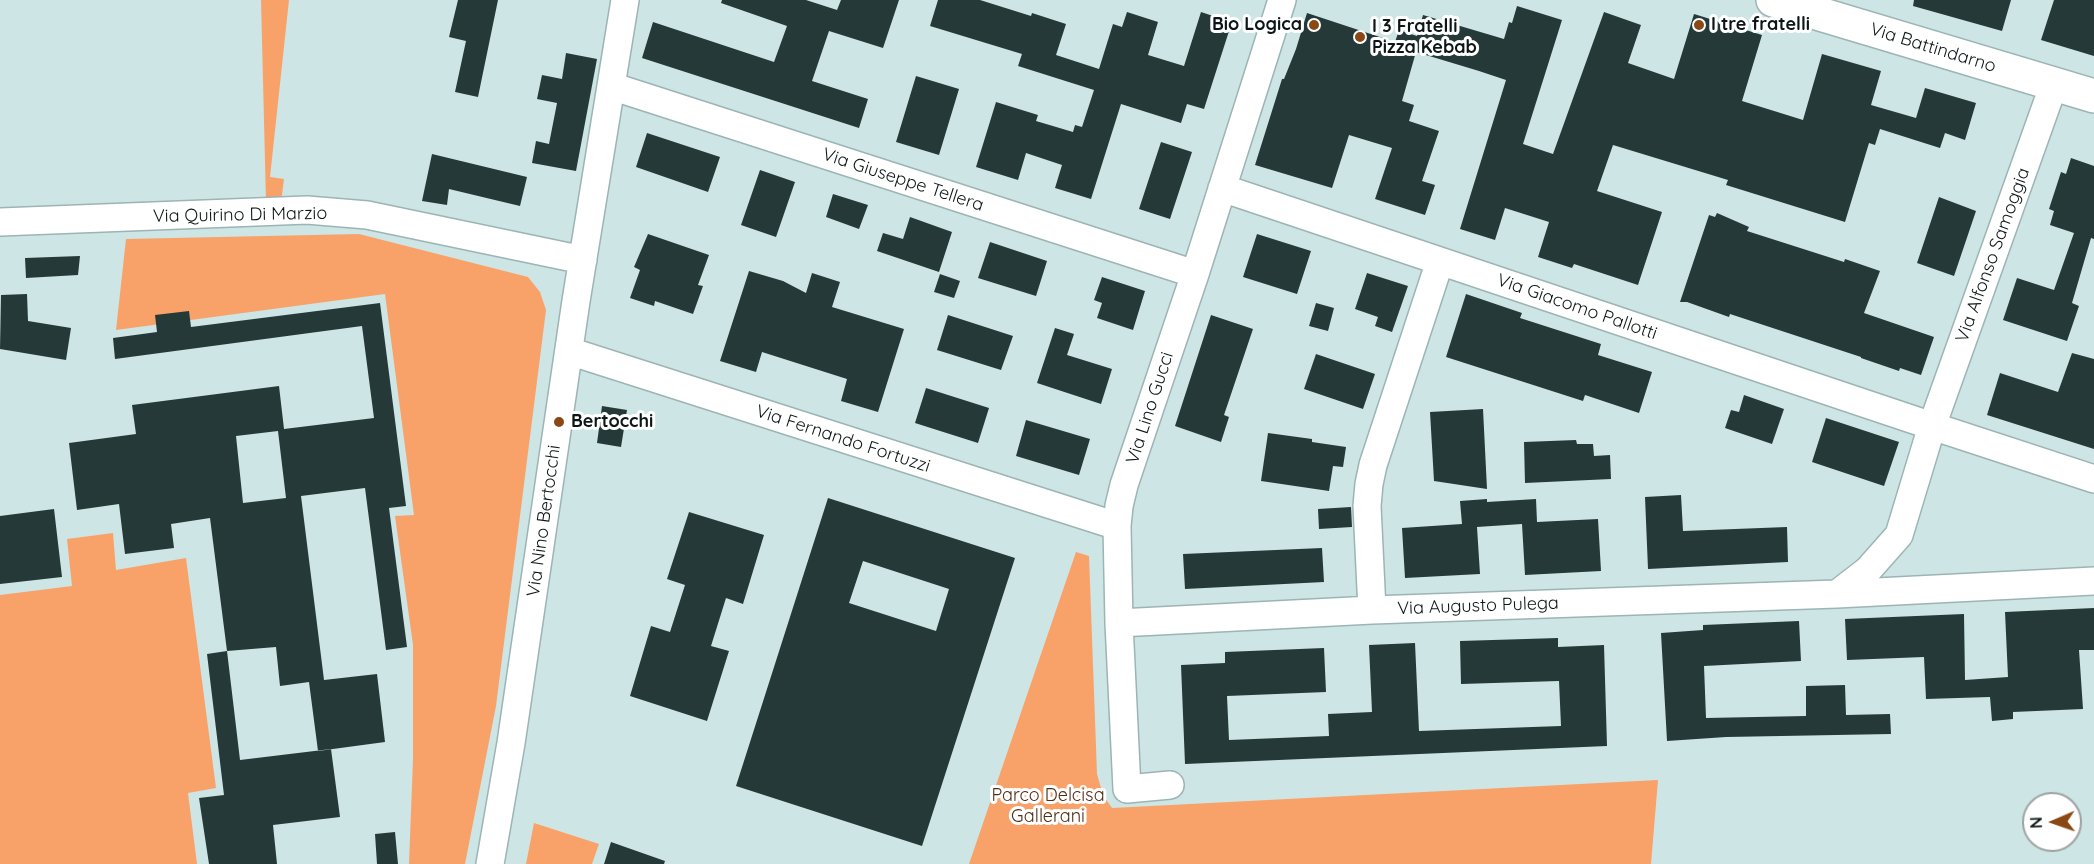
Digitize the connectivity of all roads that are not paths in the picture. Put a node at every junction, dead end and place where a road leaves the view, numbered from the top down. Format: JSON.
{"nodes":[{"id":1,"x":625,"y":0,"type":"edge"},
{"id":2,"x":1282,"y":0,"type":"edge"},
{"id":3,"x":1773,"y":0,"type":"edge"},
{"id":4,"x":2054,"y":84,"type":"junction"},
{"id":5,"x":611,"y":86,"type":"junction"},
{"id":6,"x":2094,"y":96,"type":"edge"},
{"id":7,"x":1222,"y":188,"type":"junction"},
{"id":8,"x":0,"y":222,"type":"edge"},
{"id":9,"x":583,"y":260,"type":"junction"},
{"id":10,"x":1440,"y":261,"type":"junction"},
{"id":11,"x":1195,"y":274,"type":"junction"},
{"id":12,"x":569,"y":351,"type":"junction"},
{"id":13,"x":1932,"y":426,"type":"junction"},
{"id":14,"x":2094,"y":479,"type":"edge"},
{"id":15,"x":1117,"y":526,"type":"junction"},
{"id":16,"x":1899,"y":535,"type":"junction"},
{"id":17,"x":2094,"y":582,"type":"edge"},
{"id":18,"x":1902,"y":591,"type":"junction"},
{"id":19,"x":1837,"y":594,"type":"junction"},
{"id":20,"x":1372,"y":610,"type":"junction"},
{"id":21,"x":1119,"y":623,"type":"junction"},
{"id":22,"x":1170,"y":785,"type":"dead end"},
{"id":23,"x":490,"y":864,"type":"edge"}],
"edges":[{"from":1,"to":5,"type":"street","name":"Via Nino Bertocchi"},
{"from":2,"to":7,"type":"street","name":"Via Lino Gucci"},
{"from":3,"to":4,"type":"street","name":"Via Battindarno"},
{"from":4,"to":6,"type":"street","name":"Via Battindarno"},
{"from":4,"to":13,"type":"street","name":"Via Alfonso Samoggia"},
{"from":5,"to":9,"type":"street","name":"Via Nino Bertocchi"},
{"from":5,"to":11,"type":"street","name":"Via Giuseppe Tellera"},
{"from":7,"to":10,"type":"street","name":"Via Giacomo Pallotti"},
{"from":7,"to":11,"type":"street","name":"Via Lino Gucci"},
{"from":8,"to":9,"type":"street","name":"Via Quirino Di Marzio"},
{"from":9,"to":12,"type":"street","name":"Via Nino Bertocchi"},
{"from":10,"to":13,"type":"street","name":"Via Giacomo Pallotti"},
{"from":10,"to":20,"type":"street"},
{"from":11,"to":15,"type":"street","name":"Via Lino Gucci"},
{"from":12,"to":15,"type":"street","name":"Via Fernando Fortuzzi"},
{"from":12,"to":23,"type":"street","name":"Via Nino Bertocchi"},
{"from":13,"to":14,"type":"street","name":"Via Giacomo Pallotti"},
{"from":13,"to":16,"type":"street","name":"Via Alfonso Samoggia"},
{"from":15,"to":21,"type":"street","name":"Via Lino Gucci"},
{"from":16,"to":18,"type":"street"},
{"from":16,"to":19,"type":"street"},
{"from":17,"to":18,"type":"street","name":"Via Augusto Pulega"},
{"from":18,"to":19,"type":"street","name":"Via Augusto Pulega"},
{"from":19,"to":20,"type":"street","name":"Via Augusto Pulega"},
{"from":20,"to":21,"type":"street","name":"Via Augusto Pulega"},
{"from":21,"to":22,"type":"street","name":"Via Lino Gucci"}]}
